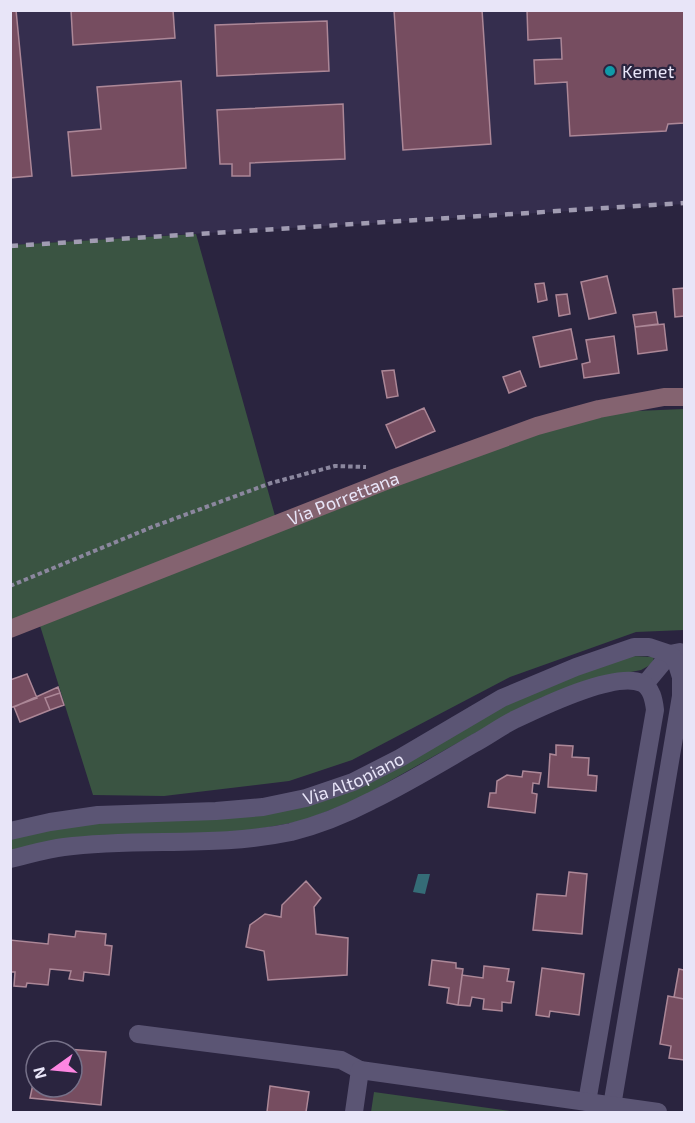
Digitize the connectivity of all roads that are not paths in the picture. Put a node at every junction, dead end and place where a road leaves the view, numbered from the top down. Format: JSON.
{"nodes":[{"id":1,"x":684,"y":398,"type":"edge"},
{"id":2,"x":13,"y":630,"type":"edge"},
{"id":3,"x":677,"y":653,"type":"edge"},
{"id":4,"x":645,"y":684,"type":"junction"},
{"id":5,"x":10,"y":831,"type":"edge"},
{"id":6,"x":10,"y":859,"type":"edge"},
{"id":7,"x":138,"y":1034,"type":"dead end"},
{"id":8,"x":360,"y":1070,"type":"junction"},
{"id":9,"x":587,"y":1102,"type":"junction"},
{"id":10,"x":612,"y":1106,"type":"junction"},
{"id":11,"x":354,"y":1113,"type":"edge"},
{"id":12,"x":658,"y":1113,"type":"edge"}],
"edges":[{"from":1,"to":2,"type":"main road","name":"Via Porrettana"},
{"from":3,"to":4,"type":"street"},
{"from":3,"to":5,"type":"street","name":"Via Altopiano"},
{"from":3,"to":10,"type":"street"},
{"from":4,"to":6,"type":"street","name":"Via Altopiano"},
{"from":4,"to":9,"type":"street"},
{"from":7,"to":8,"type":"street"},
{"from":8,"to":9,"type":"street"},
{"from":8,"to":11,"type":"street"},
{"from":9,"to":10,"type":"street"},
{"from":10,"to":12,"type":"street"}]}
